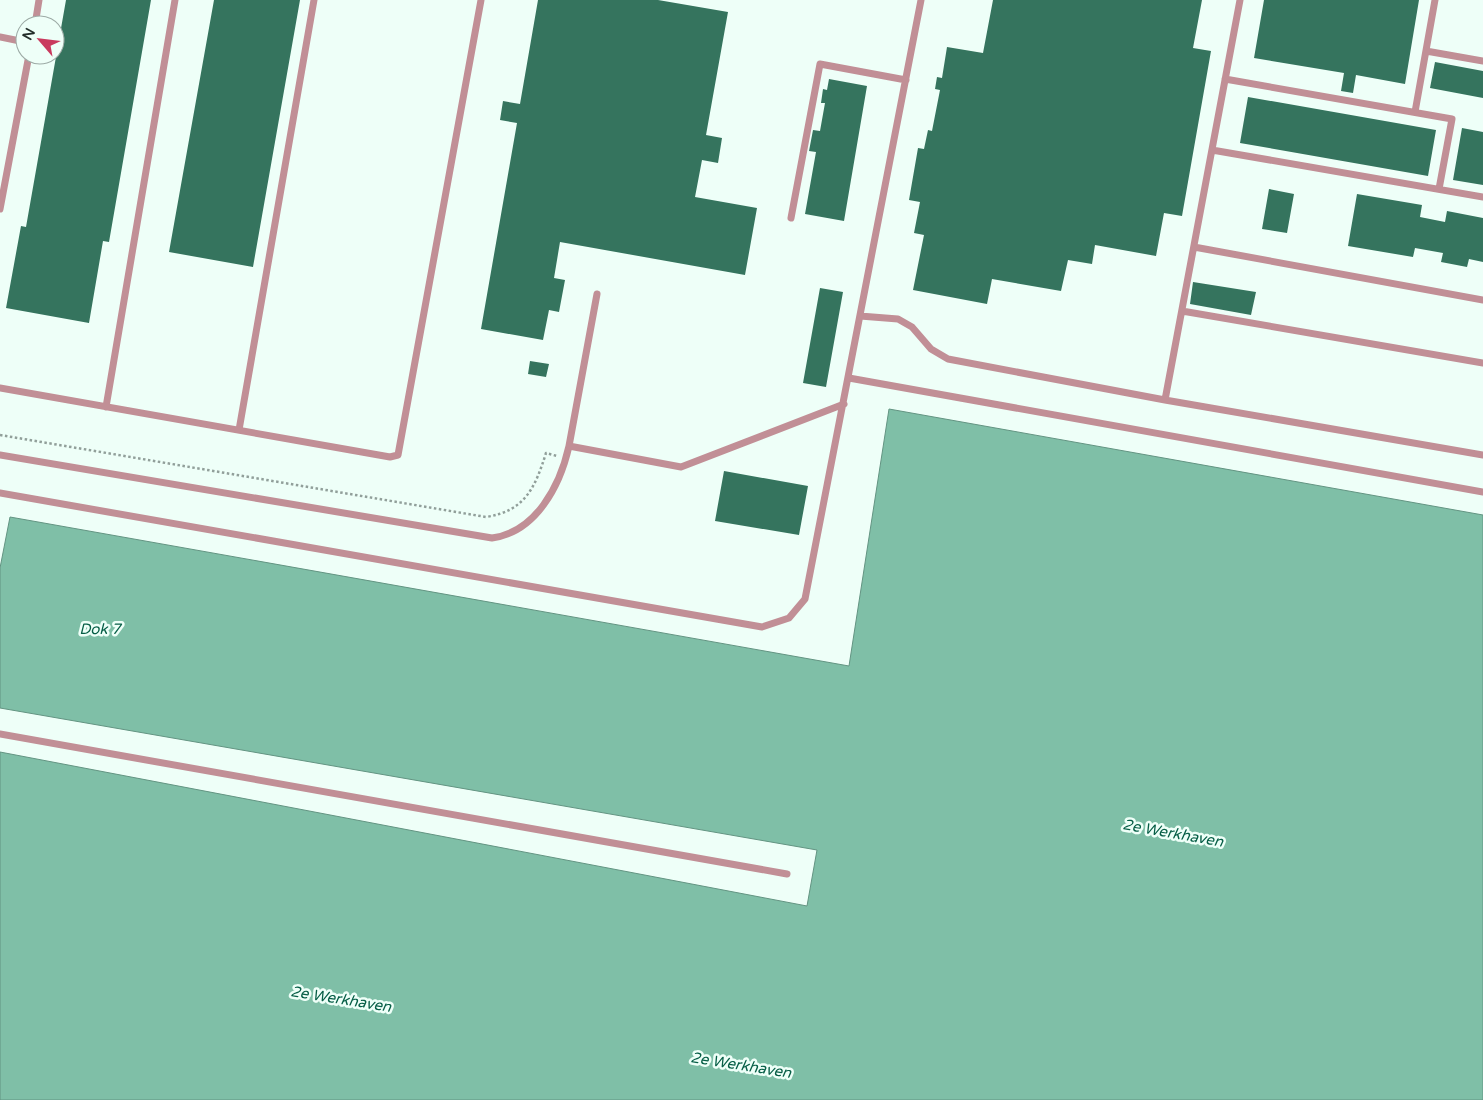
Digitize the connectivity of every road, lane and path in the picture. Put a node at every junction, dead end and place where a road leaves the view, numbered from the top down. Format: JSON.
{"nodes":[{"id":1,"x":39,"y":0,"type":"edge"},
{"id":2,"x":175,"y":0,"type":"edge"},
{"id":3,"x":314,"y":0,"type":"edge"},
{"id":4,"x":481,"y":0,"type":"edge"},
{"id":5,"x":921,"y":0,"type":"edge"},
{"id":6,"x":1240,"y":0,"type":"edge"},
{"id":7,"x":1435,"y":0,"type":"edge"},
{"id":8,"x":36,"y":15,"type":"edge"},
{"id":9,"x":0,"y":37,"type":"edge"},
{"id":10,"x":15,"y":40,"type":"edge"},
{"id":11,"x":1426,"y":51,"type":"junction"},
{"id":12,"x":1483,"y":61,"type":"edge"},
{"id":13,"x":27,"y":65,"type":"edge"},
{"id":14,"x":1225,"y":79,"type":"junction"},
{"id":15,"x":906,"y":80,"type":"junction"},
{"id":16,"x":1414,"y":112,"type":"junction"},
{"id":17,"x":1212,"y":150,"type":"junction"},
{"id":18,"x":1439,"y":189,"type":"junction"},
{"id":19,"x":1483,"y":197,"type":"edge"},
{"id":20,"x":0,"y":209,"type":"edge"},
{"id":21,"x":791,"y":218,"type":"dead end"},
{"id":22,"x":1194,"y":247,"type":"junction"},
{"id":23,"x":597,"y":294,"type":"dead end"},
{"id":24,"x":1483,"y":300,"type":"edge"},
{"id":25,"x":1182,"y":312,"type":"junction"},
{"id":26,"x":860,"y":316,"type":"junction"},
{"id":27,"x":1483,"y":363,"type":"edge"},
{"id":28,"x":848,"y":378,"type":"junction"},
{"id":29,"x":0,"y":388,"type":"edge"},
{"id":30,"x":1165,"y":400,"type":"junction"},
{"id":31,"x":844,"y":404,"type":"junction"},
{"id":32,"x":106,"y":407,"type":"junction"},
{"id":33,"x":239,"y":430,"type":"junction"},
{"id":34,"x":0,"y":436,"type":"edge"},
{"id":35,"x":569,"y":446,"type":"junction"},
{"id":36,"x":0,"y":455,"type":"edge"},
{"id":37,"x":1483,"y":455,"type":"edge"},
{"id":38,"x":566,"y":458,"type":"junction"},
{"id":39,"x":0,"y":492,"type":"edge"},
{"id":40,"x":1483,"y":492,"type":"edge"},
{"id":41,"x":0,"y":734,"type":"edge"},
{"id":42,"x":787,"y":874,"type":"dead end"}],
"edges":[{"from":1,"to":8,"type":"lane"},
{"from":2,"to":32,"type":"lane"},
{"from":3,"to":33,"type":"lane"},
{"from":4,"to":33,"type":"lane"},
{"from":5,"to":15,"type":"lane"},
{"from":6,"to":14,"type":"lane"},
{"from":7,"to":11,"type":"lane"},
{"from":9,"to":10,"type":"lane"},
{"from":11,"to":12,"type":"lane"},
{"from":11,"to":16,"type":"lane"},
{"from":13,"to":20,"type":"lane"},
{"from":14,"to":16,"type":"lane"},
{"from":14,"to":17,"type":"lane"},
{"from":15,"to":21,"type":"lane"},
{"from":15,"to":26,"type":"lane"},
{"from":16,"to":18,"type":"lane"},
{"from":17,"to":18,"type":"lane"},
{"from":17,"to":22,"type":"lane"},
{"from":18,"to":19,"type":"lane"},
{"from":22,"to":24,"type":"lane"},
{"from":22,"to":25,"type":"lane"},
{"from":23,"to":35,"type":"lane"},
{"from":25,"to":27,"type":"lane"},
{"from":25,"to":30,"type":"lane"},
{"from":26,"to":28,"type":"lane"},
{"from":26,"to":30,"type":"lane"},
{"from":28,"to":31,"type":"lane"},
{"from":28,"to":40,"type":"lane"},
{"from":29,"to":32,"type":"lane"},
{"from":30,"to":37,"type":"lane"},
{"from":31,"to":35,"type":"lane"},
{"from":31,"to":39,"type":"lane"},
{"from":32,"to":33,"type":"lane"},
{"from":34,"to":38,"type":"path"},
{"from":35,"to":38,"type":"lane"},
{"from":36,"to":38,"type":"lane"},
{"from":41,"to":42,"type":"lane"}]}
